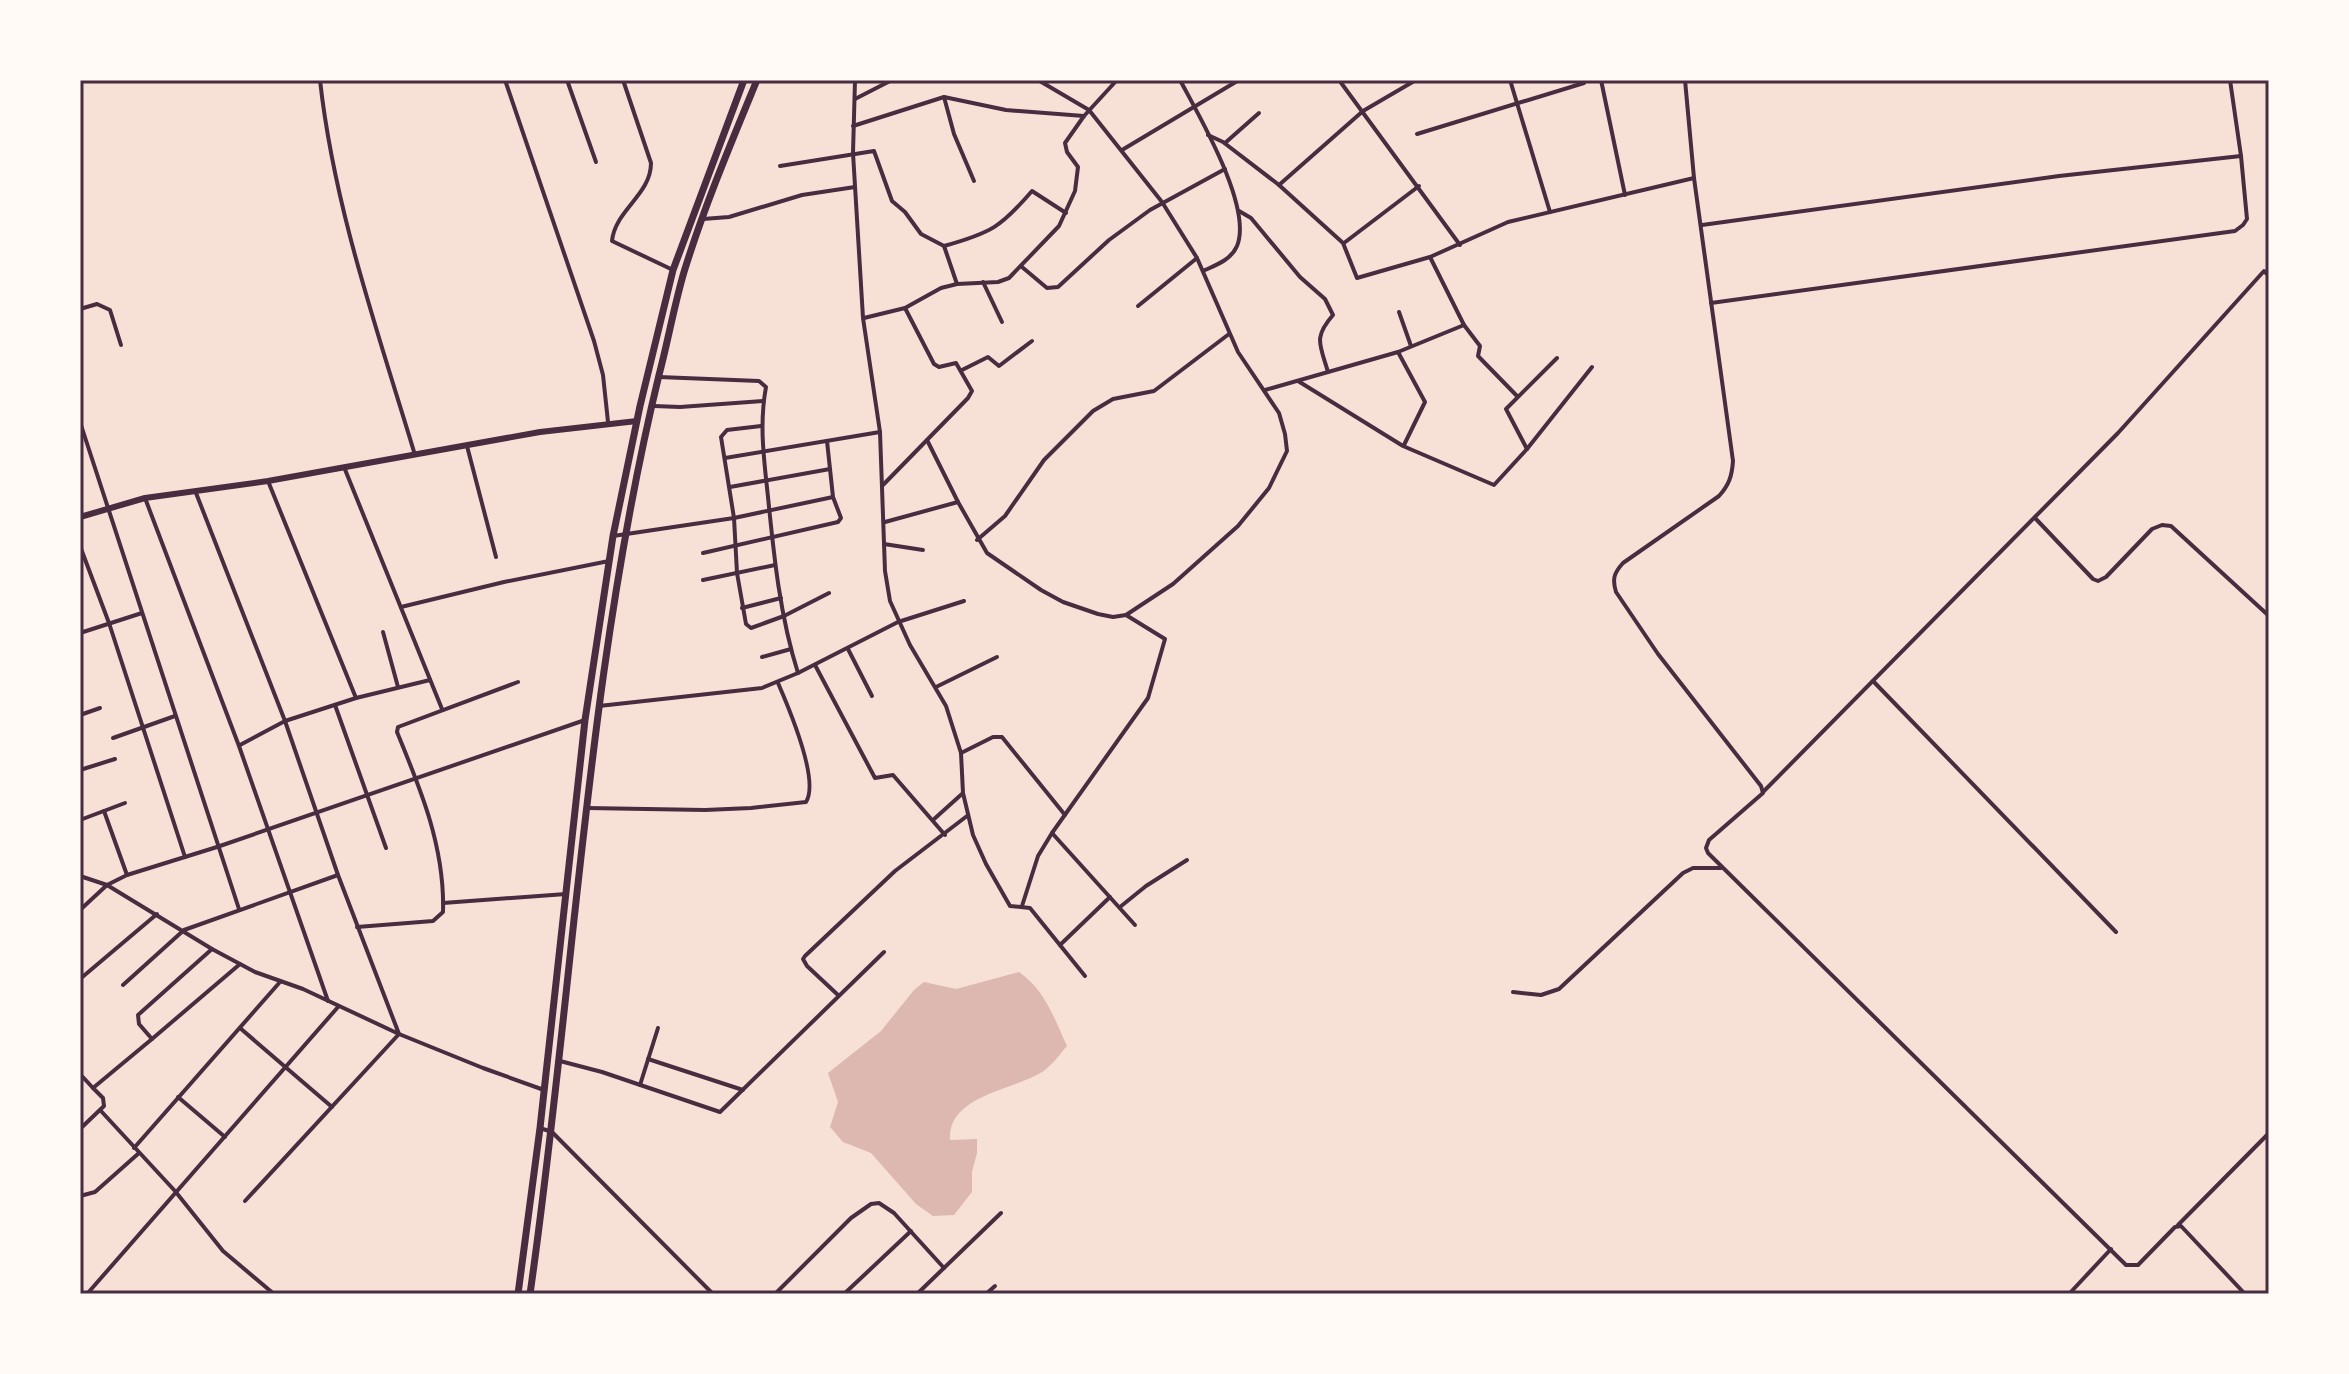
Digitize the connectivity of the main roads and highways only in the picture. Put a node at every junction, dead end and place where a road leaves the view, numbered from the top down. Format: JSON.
{"nodes":[{"id":1,"x":744,"y":80,"type":"edge"},
{"id":2,"x":757,"y":80,"type":"edge"},
{"id":3,"x":730,"y":114,"type":"junction"},
{"id":4,"x":741,"y":119,"type":"junction"},
{"id":5,"x":518,"y":1294,"type":"edge"},
{"id":6,"x":530,"y":1294,"type":"edge"}],
"edges":[{"from":1,"to":3,"type":"highway"},
{"from":2,"to":4,"type":"highway"},
{"from":3,"to":4,"type":"highway"},
{"from":3,"to":5,"type":"highway"},
{"from":4,"to":6,"type":"highway"}]}
